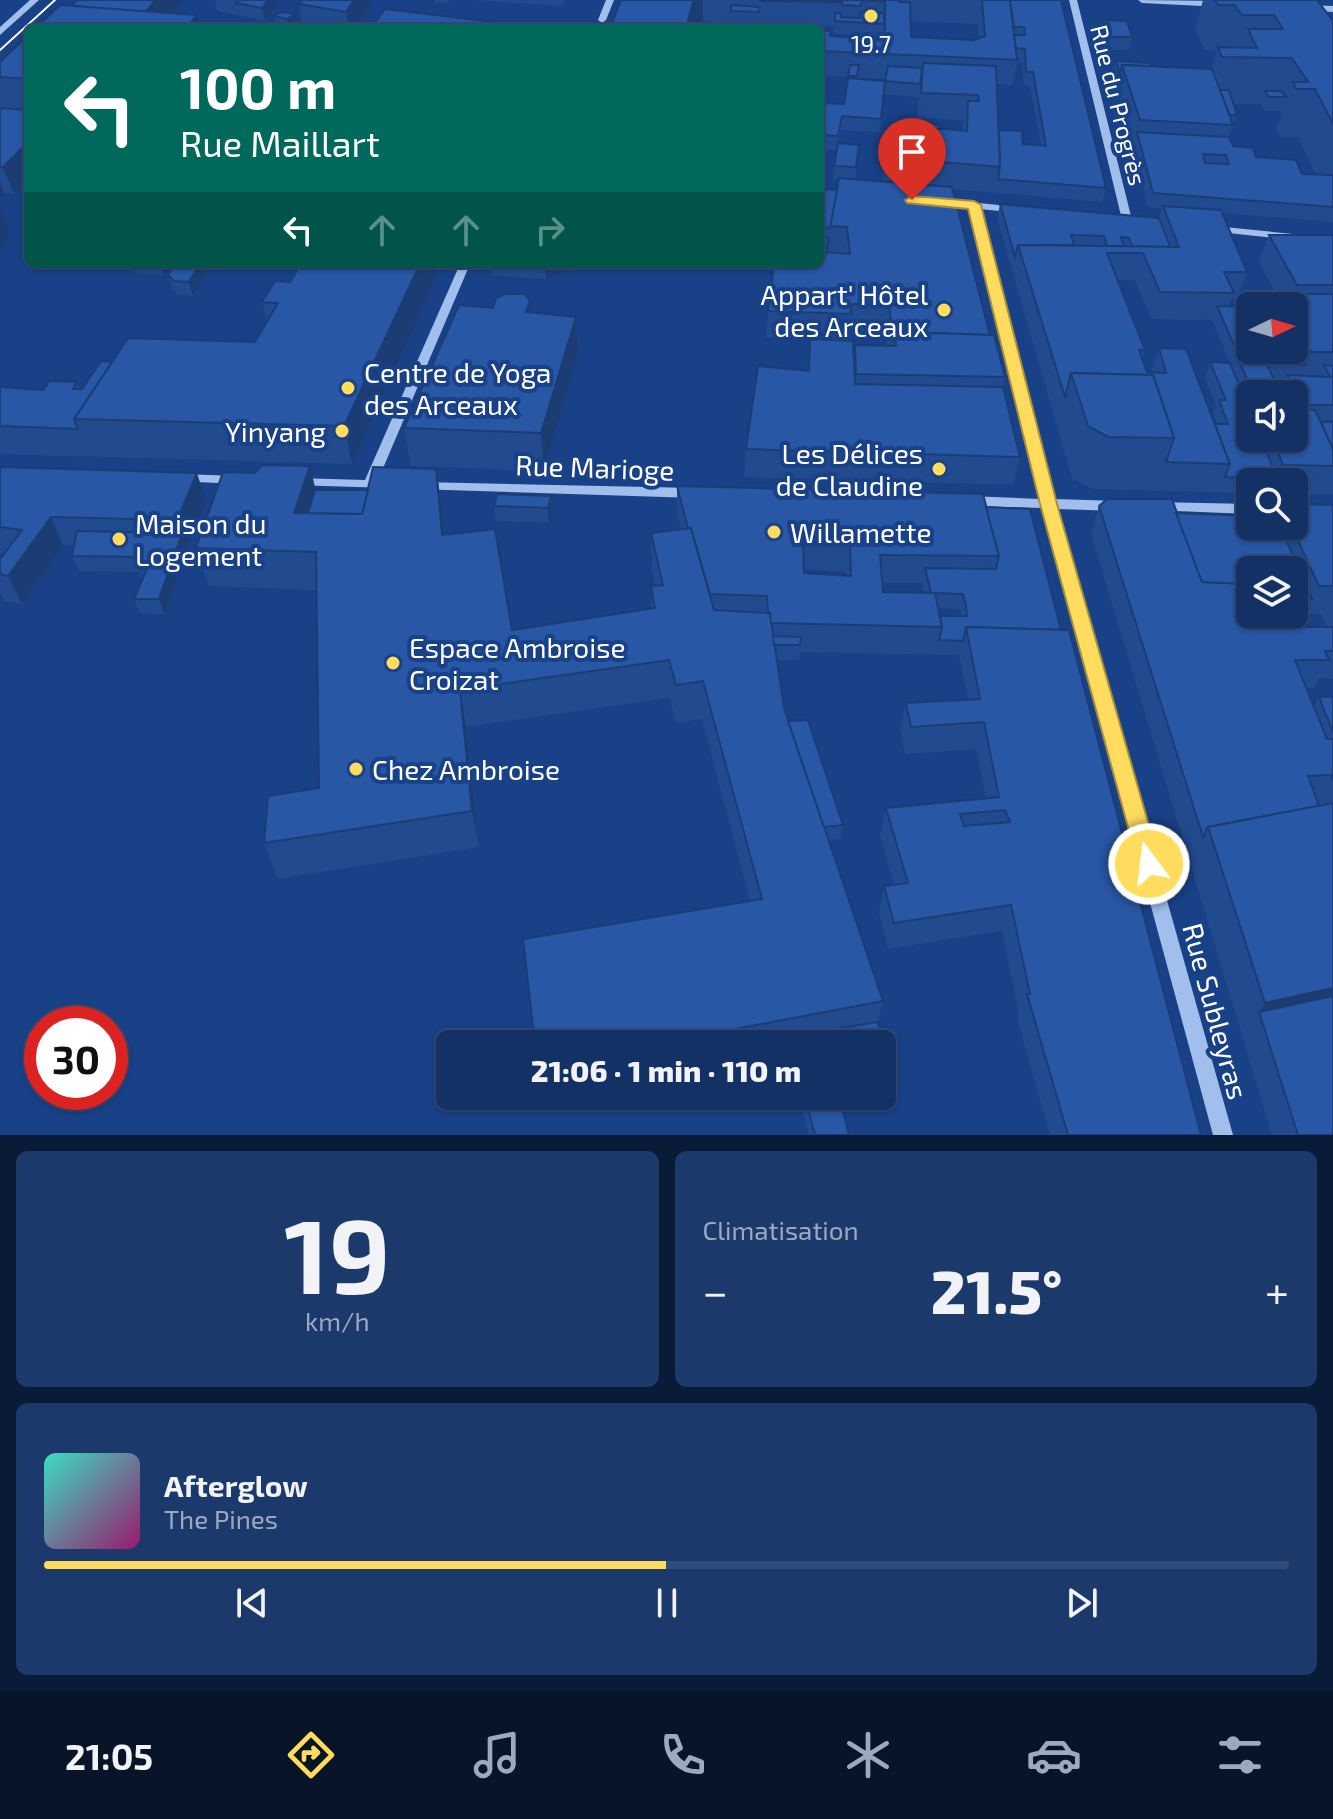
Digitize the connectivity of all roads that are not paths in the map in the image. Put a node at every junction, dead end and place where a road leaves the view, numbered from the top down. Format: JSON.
{"nodes":[{"id":1,"x":35,"y":0,"type":"edge"},
{"id":2,"x":610,"y":0,"type":"edge"},
{"id":3,"x":1073,"y":0,"type":"edge"},
{"id":4,"x":1142,"y":0,"type":"edge"},
{"id":5,"x":1329,"y":0,"type":"edge"},
{"id":6,"x":1235,"y":5,"type":"edge"},
{"id":7,"x":1333,"y":7,"type":"edge"},
{"id":8,"x":1295,"y":8,"type":"edge"},
{"id":9,"x":602,"y":20,"type":"dead end"},
{"id":10,"x":0,"y":32,"type":"edge"},
{"id":11,"x":928,"y":201,"type":"edge"},
{"id":12,"x":974,"y":205,"type":"junction"},
{"id":13,"x":1035,"y":211,"type":"edge"},
{"id":14,"x":1111,"y":219,"type":"edge"},
{"id":15,"x":1127,"y":220,"type":"junction"},
{"id":16,"x":1143,"y":222,"type":"edge"},
{"id":17,"x":1206,"y":228,"type":"edge"},
{"id":18,"x":1301,"y":237,"type":"edge"},
{"id":19,"x":463,"y":268,"type":"edge"},
{"id":20,"x":169,"y":477,"type":"edge"},
{"id":21,"x":262,"y":481,"type":"edge"},
{"id":22,"x":277,"y":481,"type":"edge"},
{"id":23,"x":369,"y":484,"type":"junction"},
{"id":24,"x":717,"y":494,"type":"edge"},
{"id":25,"x":954,"y":501,"type":"edge"},
{"id":26,"x":1049,"y":504,"type":"junction"},
{"id":27,"x":1236,"y":509,"type":"edge"},
{"id":28,"x":1223,"y":1135,"type":"edge"}],
"edges":[{"from":1,"to":10,"type":"street"},
{"from":2,"to":9,"type":"street"},
{"from":3,"to":15,"type":"street","name":"Rue du Progrès"},
{"from":4,"to":6,"type":"street"},
{"from":5,"to":7,"type":"street"},
{"from":7,"to":8,"type":"street"},
{"from":11,"to":12,"type":"street"},
{"from":12,"to":13,"type":"street"},
{"from":12,"to":26,"type":"street","name":"Rue Subleyras"},
{"from":14,"to":15,"type":"street"},
{"from":15,"to":16,"type":"street"},
{"from":17,"to":18,"type":"street"},
{"from":19,"to":23,"type":"street"},
{"from":20,"to":21,"type":"street"},
{"from":22,"to":23,"type":"street","name":"Rue Marioge"},
{"from":23,"to":24,"type":"street","name":"Rue Marioge"},
{"from":25,"to":26,"type":"street"},
{"from":26,"to":27,"type":"street"},
{"from":26,"to":28,"type":"street","name":"Rue Subleyras"}]}
